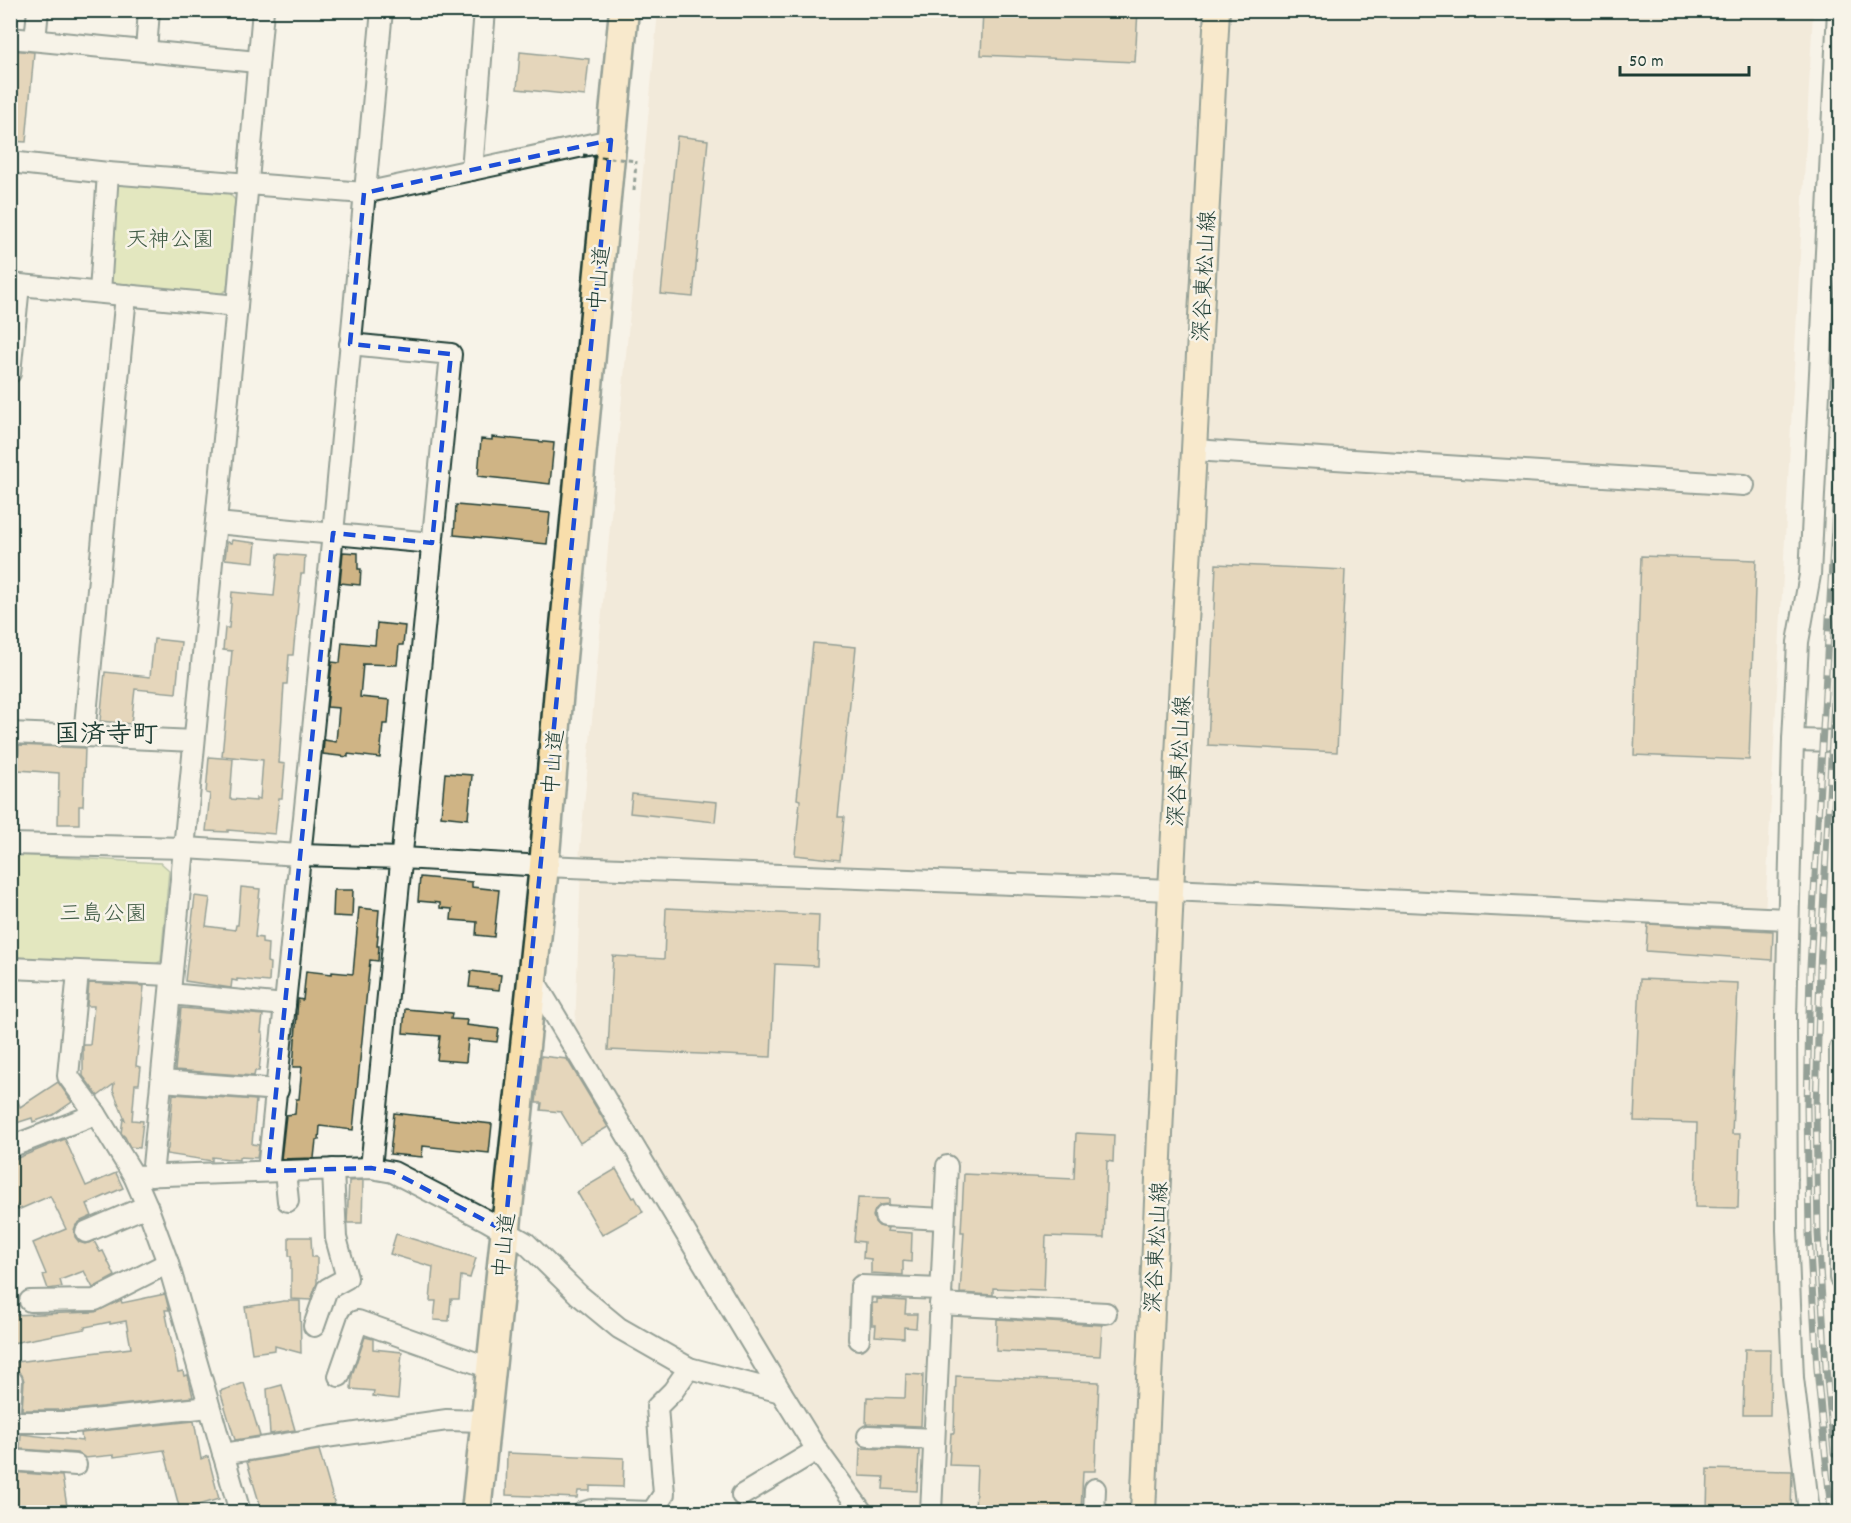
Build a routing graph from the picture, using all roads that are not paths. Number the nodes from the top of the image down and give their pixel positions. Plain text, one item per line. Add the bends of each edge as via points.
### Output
1 (38, 10) edge
2 (149, 10) edge
3 (263, 10) edge
4 (382, 10) edge
5 (485, 10) edge
6 (624, 10) edge
7 (1217, 10) edge
8 (1838, 10) edge
9 (10, 38) edge
10 (35, 40) junction
11 (146, 51) junction
12 (257, 63) junction
13 (611, 140) junction
14 (10, 162) edge
15 (472, 170) junction
16 (108, 173) junction
17 (248, 184) junction
18 (364, 193) junction
19 (15, 284) edge
20 (100, 292) junction
21 (126, 295) junction
22 (237, 306) junction
23 (350, 345) junction
24 (10, 373) edge
25 (1194, 450) junction
26 (1744, 485) dead end
27 (216, 523) junction
28 (333, 533) junction
29 (432, 543) junction
30 (10, 733) edge
31 (84, 736) junction
32 (1793, 740) junction
33 (194, 741) junction
34 (1840, 741) edge
35 (10, 844) edge
36 (184, 848) junction
37 (300, 855) junction
38 (402, 858) junction
39 (544, 866) junction
40 (1171, 890) junction
41 (1788, 919) junction
42 (10, 968) edge
43 (78, 972) junction
44 (532, 976) junction
45 (170, 985) junction
46 (285, 1005) junction
47 (1840, 1047) edge
48 (162, 1082) junction
49 (1840, 1083) edge
50 (278, 1090) junction
51 (96, 1114) junction
52 (10, 1147) edge
53 (947, 1166) dead end
54 (371, 1168) junction
55 (333, 1169) junction
56 (277, 1171) junction
57 (143, 1176) junction
58 (288, 1201) dead end
59 (147, 1206) junction
60 (885, 1216) dead end
61 (944, 1219) junction
62 (505, 1231) junction
63 (86, 1232) dead end
64 (168, 1263) junction
65 (1840, 1278) edge
66 (941, 1296) junction
67 (30, 1302) dead end
68 (1106, 1313) dead end
69 (314, 1326) dead end
70 (859, 1339) dead end
71 (490, 1368) junction
72 (689, 1368) junction
73 (339, 1376) dead end
74 (12, 1381) edge
75 (781, 1392) junction
76 (209, 1407) junction
77 (10, 1408) edge
78 (484, 1421) junction
79 (10, 1422) edge
80 (868, 1437) dead end
81 (934, 1439) junction
82 (818, 1450) junction
83 (223, 1454) junction
84 (10, 1460) edge
85 (76, 1465) dead end
86 (1095, 1489) dead end
87 (742, 1495) dead end
88 (235, 1511) edge
89 (476, 1512) edge
90 (584, 1512) edge
91 (653, 1512) edge
92 (862, 1512) edge
93 (931, 1512) edge
94 (1094, 1512) edge
95 (1143, 1512) edge
96 (1809, 1512) edge

1 - 10 street
2 - 11 street
3 - 12 street
4 - 18 street
5 - 15 street
6 - 13 highway, 中山道
7 - 25 main road, 深谷東松山線
8 - 32 street via 1810,575 1798,642
9 - 10 street
10 - 11 street
11 - 12 street
12 - 17 street
13 - 15 street
13 - 39 highway, 中山道
14 - 16 street
15 - 18 street
16 - 17 street
16 - 20 street
17 - 18 street
17 - 22 street
18 - 23 street
19 - 20 street
19 - 24 street
20 - 21 street
21 - 22 street
21 - 31 street
22 - 27 street
23 - 28 street
23 - 29 street via 451,354
25 - 26 street
25 - 40 main road, 深谷東松山線
27 - 28 street
27 - 33 street
28 - 29 street
28 - 37 street
29 - 38 street
30 - 31 street
31 - 33 street
32 - 34 street
32 - 41 street
33 - 36 street
35 - 36 street
36 - 37 street
36 - 45 street
37 - 38 street
37 - 46 street
38 - 39 street
38 - 54 street
39 - 40 street
39 - 44 highway, 中山道
40 - 41 street
40 - 95 main road, 深谷東松山線
41 - 96 street via 1787,1230 1793,1378
42 - 43 street
43 - 45 street
43 - 51 street via 68,1076
44 - 62 highway, 中山道
44 - 75 street
45 - 46 street
45 - 48 street
46 - 50 street
47 - 49 street
48 - 50 street
48 - 57 street
49 - 65 street
50 - 56 street
51 - 52 street
51 - 57 street
53 - 61 street
54 - 55 street
54 - 62 street via 393,1172
55 - 56 street
55 - 69 street via 336,1238 347,1278 327,1289
56 - 57 street
56 - 58 street
57 - 59 street
59 - 63 street
59 - 64 street
60 - 61 street
61 - 66 street
62 - 71 highway, 中山道
62 - 72 street via 526,1243 619,1329
64 - 67 street via 95,1300
64 - 76 street
66 - 68 street
66 - 70 street via 861,1286
66 - 81 street
71 - 73 street via 358,1321
71 - 78 highway, 中山道
72 - 75 street
72 - 91 street via 657,1407 664,1494
74 - 77 street
75 - 82 street
76 - 79 street via 75,1422
76 - 83 street
78 - 83 street via 447,1420
78 - 89 highway, 中山道
80 - 81 street
81 - 93 street
82 - 87 street
82 - 92 street
83 - 88 street
84 - 85 street
86 - 94 street
90 - 91 street

